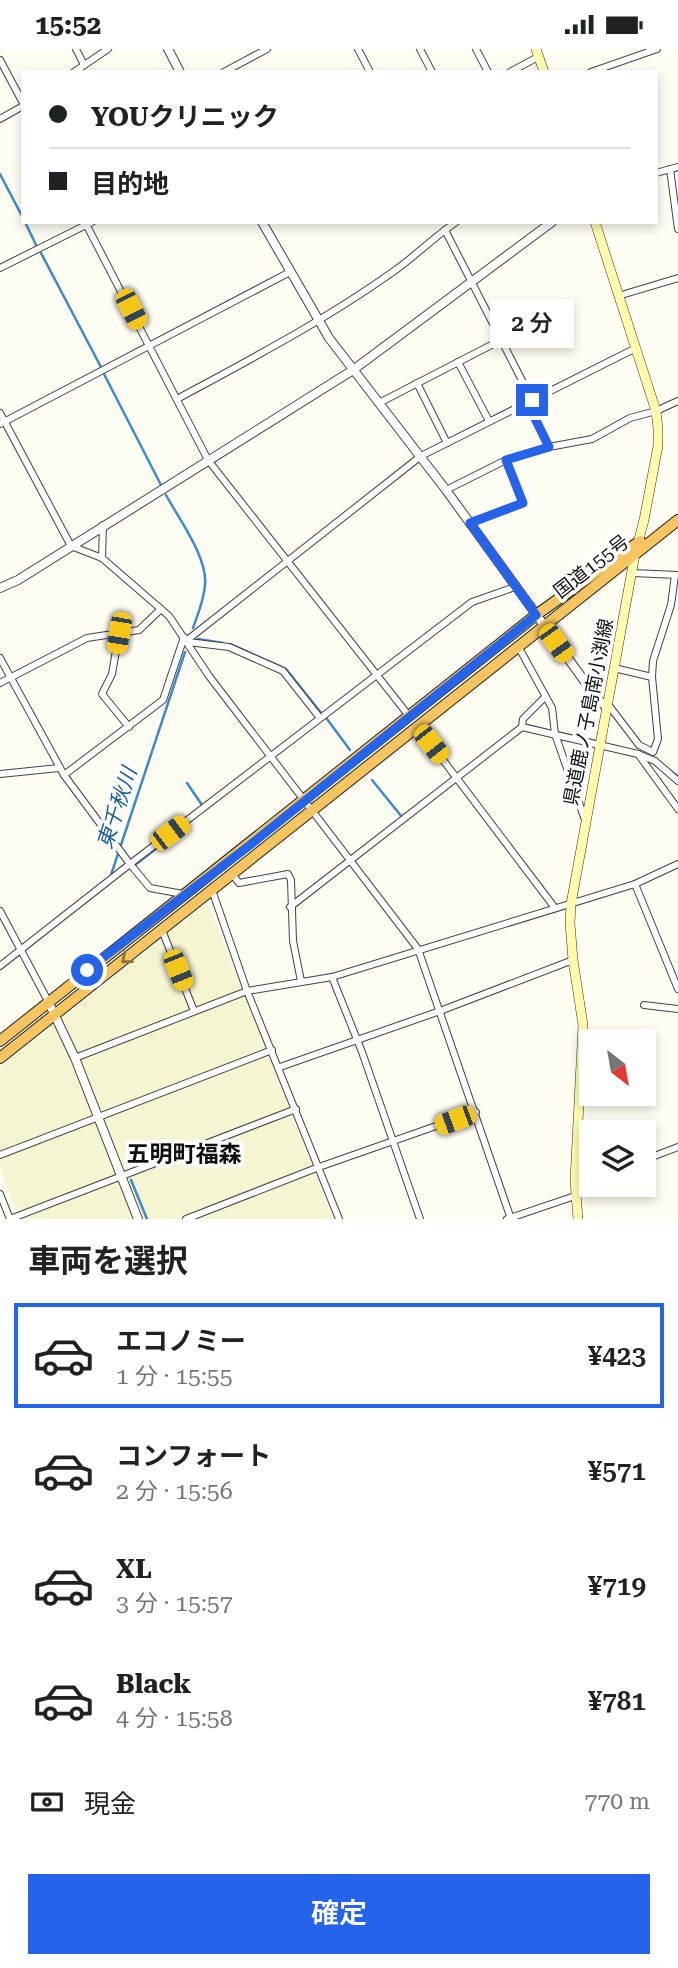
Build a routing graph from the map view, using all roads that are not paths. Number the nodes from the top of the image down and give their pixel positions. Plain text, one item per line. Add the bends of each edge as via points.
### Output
1 (76, 49) edge
2 (107, 49) edge
3 (168, 49) edge
4 (267, 49) edge
5 (358, 49) edge
6 (420, 49) edge
7 (476, 49) edge
8 (657, 49) edge
9 (537, 53) edge
10 (0, 60) edge
11 (84, 65) junction
12 (77, 70) edge
13 (179, 70) edge
14 (228, 70) edge
15 (369, 70) edge
16 (431, 70) edge
17 (487, 70) edge
18 (513, 70) edge
19 (543, 70) edge
20 (597, 70) edge
21 (21, 100) edge
22 (21, 105) edge
23 (0, 119) edge
24 (678, 167) edge
25 (670, 169) junction
26 (658, 172) edge
27 (86, 224) edge
28 (89, 224) edge
29 (263, 224) edge
30 (549, 224) edge
31 (595, 224) edge
32 (449, 225) edge
33 (678, 229) edge
34 (0, 268) edge
35 (290, 272) junction
36 (678, 278) edge
37 (471, 282) junction
38 (618, 296) junction
39 (317, 320) junction
40 (501, 340) junction
41 (150, 346) junction
42 (634, 349) junction
43 (458, 362) junction
44 (353, 370) junction
45 (417, 383) junction
46 (177, 399) junction
47 (529, 401) junction
48 (678, 401) edge
49 (379, 403) junction
50 (656, 411) junction
51 (0, 413) edge
52 (489, 421) junction
53 (2, 423) edge
54 (447, 443) junction
55 (549, 447) junction
56 (421, 456) junction
57 (208, 460) junction
58 (506, 460) junction
59 (446, 490) junction
60 (678, 514) edge
61 (678, 520) edge
62 (470, 523) junction
63 (103, 525) junction
64 (71, 546) junction
65 (636, 549) junction
66 (102, 558) junction
67 (287, 560) junction
68 (632, 573) junction
69 (677, 575) edge
70 (515, 587) junction
71 (0, 588) edge
72 (161, 608) junction
73 (536, 615) junction
74 (543, 626) junction
75 (119, 633) junction
76 (186, 640) junction
77 (518, 646) junction
78 (0, 657) edge
79 (614, 668) junction
80 (377, 675) junction
81 (11, 677) junction
82 (652, 677) junction
83 (0, 683) edge
84 (545, 697) junction
85 (607, 705) junction
86 (409, 716) junction
87 (320, 718) junction
88 (129, 727) junction
89 (418, 727) junction
90 (522, 727) junction
91 (555, 734) junction
92 (599, 744) junction
93 (638, 754) junction
94 (269, 757) junction
95 (60, 768) junction
96 (0, 774) edge
97 (64, 775) junction
98 (457, 778) junction
99 (678, 781) edge
100 (303, 801) junction
101 (678, 809) edge
102 (311, 811) junction
103 (585, 820) junction
104 (352, 861) junction
105 (130, 864) junction
106 (678, 864) edge
107 (232, 874) junction
108 (635, 884) junction
109 (212, 890) junction
110 (184, 894) junction
111 (571, 904) junction
112 (290, 907) junction
113 (555, 908) junction
114 (0, 911) edge
115 (4, 926) edge
116 (162, 930) junction
117 (21, 949) junction
118 (418, 949) junction
119 (573, 960) junction
120 (0, 966) edge
121 (332, 977) junction
122 (301, 981) junction
123 (678, 989) edge
124 (247, 991) junction
125 (48, 1001) junction
126 (643, 1005) dead end
127 (678, 1009) edge
128 (194, 1011) junction
129 (440, 1011) junction
130 (56, 1015) junction
131 (357, 1039) junction
132 (0, 1041) edge
133 (272, 1050) junction
134 (0, 1058) edge
135 (75, 1058) junction
136 (280, 1067) junction
137 (296, 1109) junction
138 (476, 1112) junction
139 (100, 1118) junction
140 (393, 1142) junction
141 (678, 1147) edge
142 (656, 1155) edge
143 (0, 1156) edge
144 (319, 1167) junction
145 (122, 1176) junction
146 (575, 1180) junction
147 (579, 1180) edge
148 (0, 1194) edge
149 (575, 1196) junction
150 (138, 1219) edge
151 (186, 1219) edge
152 (339, 1219) edge
153 (421, 1219) edge
154 (510, 1219) edge
155 (578, 1219) edge

1 - 11 street
2 - 11 street
3 - 13 street
4 - 14 street
5 - 15 street
6 - 16 street
7 - 17 street
8 - 20 street
9 - 18 street
9 - 19 main road
10 - 21 street
11 - 12 street
22 - 23 street
24 - 25 street
25 - 26 street
25 - 33 street
27 - 34 street
28 - 41 street
29 - 35 street
30 - 37 street
31 - 38 main road, 県道鹿ノ子島南小渕線
32 - 37 street
32 - 39 street via 401,265
35 - 39 street
35 - 41 street
36 - 38 street
37 - 40 street
37 - 44 street
38 - 42 main road, 県道鹿ノ子島南小渕線
39 - 44 street
39 - 46 street
40 - 43 street
40 - 47 street
41 - 46 street
41 - 53 street
42 - 47 street
42 - 50 main road, 県道鹿ノ子島南小渕線
43 - 45 street
43 - 52 street
44 - 49 street
44 - 57 street
45 - 49 street
45 - 54 street
46 - 57 street
47 - 52 street
47 - 55 street
48 - 50 street
49 - 56 street
50 - 55 street via 630,418 592,439
50 - 65 main road, 県道鹿ノ子島南小渕線 via 658,446
51 - 53 street
52 - 54 street
53 - 64 street
54 - 56 street
55 - 58 street
56 - 59 street
56 - 67 street
57 - 63 street
57 - 67 street
58 - 59 street
58 - 62 street via 523,503
59 - 62 street
60 - 65 highway, 国道155号
61 - 65 highway, 国道155号
62 - 70 street
63 - 64 street
63 - 66 street
64 - 66 street
64 - 71 street
65 - 68 main road, 県道鹿ノ子島南小渕線
65 - 73 highway, 国道155号
65 - 74 highway, 国道155号
66 - 72 street
67 - 76 street
67 - 80 street
68 - 69 street
68 - 79 main road, 県道鹿ノ子島南小渕線
69 - 82 street
70 - 73 street
70 - 80 street via 472,602
72 - 75 street via 139,630
72 - 76 street
73 - 74 street
73 - 86 highway, 国道155号
74 - 77 highway, 国道155号
74 - 85 street via 596,697
75 - 81 street via 87,638
75 - 88 street via 112,674 102,694
76 - 87 street via 229,647 283,671
76 - 88 street via 163,700
76 - 94 street
77 - 84 street
77 - 89 highway, 国道155号
78 - 81 street
79 - 82 street
79 - 85 main road, 県道鹿ノ子島南小渕線
80 - 86 street
80 - 87 street
81 - 83 street
81 - 95 street
82 - 85 street via 658,739 653,752 639,745
84 - 90 street via 523,719
84 - 91 street via 552,708
85 - 92 main road, 県道鹿ノ子島南小渕線
86 - 100 highway, 国道155号
87 - 94 street
88 - 97 street
89 - 98 street
89 - 102 highway, 国道155号
90 - 91 street
90 - 98 street
91 - 92 street
91 - 103 street
92 - 93 street
92 - 103 main road, 県道鹿ノ子島南小渕線
93 - 99 street via 655,761
93 - 101 street
94 - 100 street
94 - 105 street
95 - 96 street
95 - 97 street
97 - 105 street
98 - 104 street
98 - 113 street
100 - 102 street
100 - 110 highway, 国道155号
102 - 104 street
102 - 107 highway, 国道155号
103 - 111 main road, 県道鹿ノ子島南小渕線
104 - 112 street
104 - 118 street
105 - 110 street via 150,888
105 - 117 street
106 - 108 street
107 - 109 highway, 国道155号
107 - 112 street via 239,883 288,874
108 - 111 street
108 - 123 street
109 - 116 highway, 国道155号
109 - 124 street
110 - 125 highway, 国道155号
111 - 113 street
111 - 119 main road, 県道鹿ノ子島南小渕線
112 - 122 street
113 - 118 street
114 - 115 street
115 - 117 street
116 - 128 street
116 -> 130 highway, 国道155号
117 - 120 street
117 - 125 street
118 - 121 street
118 - 129 street
119 - 129 street
119 - 146 main road, 県道鹿ノ子島南小渕線 via 583,1025
121 - 122 street
121 - 131 street
122 - 124 street
124 - 128 street
124 - 133 street
125 - 130 street
125 - 132 highway, 国道155号
126 - 127 street
128 - 135 street
129 - 131 street
129 - 138 street
130 - 134 highway, 国道155号
130 - 135 street
131 - 136 street
131 - 140 street
133 - 136 street
133 - 139 street
135 - 139 street
136 - 137 street
137 - 144 street
137 - 145 street
138 - 140 street
138 - 154 street
139 - 143 street
139 - 145 street
140 - 144 street
140 - 153 street
141 - 142 street
144 - 151 street
144 - 152 street
145 - 148 street via 10,1219
145 - 150 street
146 - 147 street
146 - 149 main road, 県道鹿ノ子島南小渕線
149 - 154 street
149 - 155 main road, 県道鹿ノ子島南小渕線

